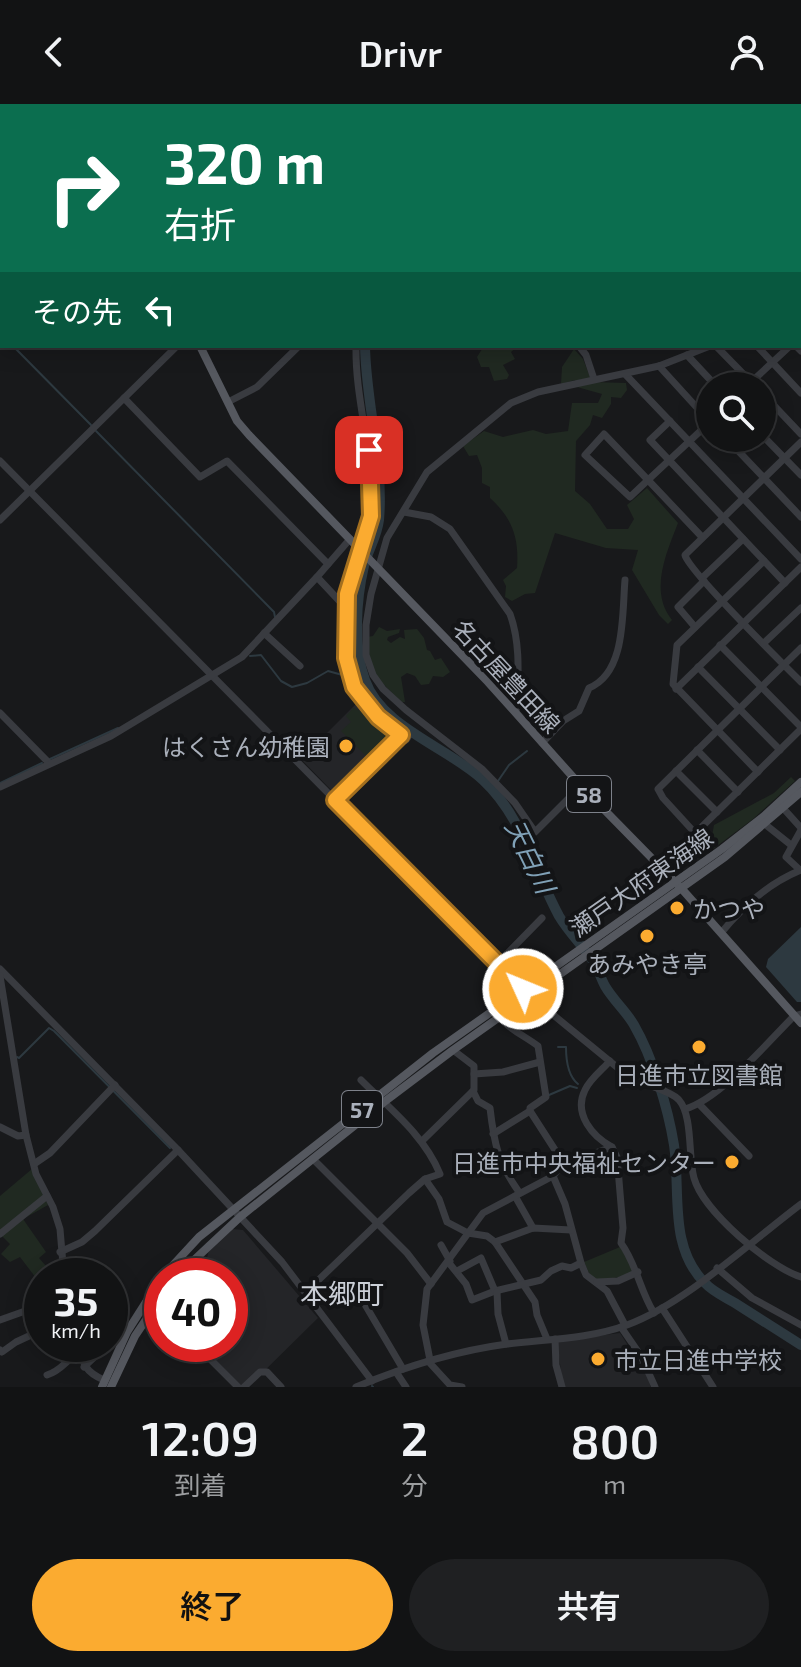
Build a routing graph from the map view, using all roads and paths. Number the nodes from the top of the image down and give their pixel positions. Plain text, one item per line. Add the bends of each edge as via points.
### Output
1 (175, 348) edge
2 (297, 348) edge
3 (356, 348) edge
4 (581, 348) edge
5 (705, 348) edge
6 (718, 348) edge
7 (759, 348) edge
8 (788, 348) edge
9 (205, 349) edge
10 (687, 355) junction
11 (772, 363) junction
12 (659, 366) junction
13 (703, 372) edge
14 (739, 372) edge
15 (763, 372) edge
16 (625, 374) junction
17 (594, 379) junction
18 (801, 393) edge
19 (124, 398) junction
20 (228, 402) junction
21 (696, 407) edge
22 (776, 408) edge
23 (670, 421) junction
24 (801, 434) edge
25 (696, 435) edge
26 (690, 441) junction
27 (801, 442) edge
28 (776, 449) edge
29 (739, 452) edge
30 (785, 458) junction
31 (0, 461) edge
32 (669, 461) junction
33 (801, 475) edge
34 (764, 478) junction
35 (648, 480) junction
36 (30, 491) junction
37 (743, 498) junction
38 (404, 512) junction
39 (723, 517) junction
40 (801, 517) edge
41 (0, 520) edge
42 (702, 537) junction
43 (350, 539) junction
44 (743, 539) junction
45 (362, 551) junction
46 (801, 559) edge
47 (764, 561) junction
48 (328, 564) junction
49 (376, 567) junction
50 (801, 567) edge
51 (317, 577) junction
52 (625, 580) dead end
53 (703, 580) junction
54 (785, 583) junction
55 (723, 600) junction
56 (347, 608) junction
57 (801, 608) edge
58 (743, 622) junction
59 (695, 627) junction
60 (264, 633) junction
61 (764, 643) junction
62 (720, 645) junction
63 (801, 648) edge
64 (784, 664) junction
65 (300, 666) dead end
66 (698, 667) junction
67 (211, 675) junction
68 (801, 682) edge
69 (761, 687) junction
70 (676, 689) junction
71 (739, 708) junction
72 (515, 712) junction
73 (0, 713) edge
74 (801, 728) edge
75 (717, 730) junction
76 (542, 743) junction
77 (697, 750) junction
78 (780, 750) junction
79 (49, 763) junction
80 (676, 771) junction
81 (758, 772) junction
82 (801, 782) edge
83 (581, 786) junction
84 (0, 787) edge
85 (738, 792) junction
86 (801, 792) edge
87 (335, 800) junction
88 (783, 808) junction
89 (717, 812) junction
90 (766, 825) junction
91 (801, 829) edge
92 (695, 833) junction
93 (791, 845) junction
94 (661, 867) junction
95 (800, 870) edge
96 (678, 885) junction
97 (542, 918) dead end
98 (721, 933) junction
99 (497, 964) junction
100 (0, 969) edge
101 (0, 979) edge
102 (526, 992) junction
103 (499, 1017) junction
104 (799, 1018) edge
105 (453, 1050) junction
106 (610, 1061) junction
107 (540, 1062) junction
108 (474, 1074) junction
109 (361, 1080) dead end
110 (115, 1085) junction
111 (473, 1091) junction
112 (381, 1099) junction
113 (700, 1105) junction
114 (685, 1109) junction
115 (530, 1111) junction
116 (0, 1127) edge
117 (493, 1134) junction
118 (26, 1135) junction
119 (422, 1141) junction
120 (612, 1147) junction
121 (178, 1150) junction
122 (749, 1156) dead end
123 (313, 1159) junction
124 (34, 1164) junction
125 (560, 1165) junction
126 (553, 1176) junction
127 (425, 1179) junction
128 (517, 1194) junction
129 (47, 1196) junction
130 (801, 1204) edge
131 (236, 1214) junction
132 (377, 1224) junction
133 (533, 1228) junction
134 (571, 1230) junction
135 (468, 1233) junction
136 (0, 1234) edge
137 (495, 1242) junction
138 (441, 1245) dead end
139 (747, 1245) junction
140 (60, 1252) junction
141 (61, 1258) edge
142 (180, 1258) edge
143 (194, 1258) edge
144 (449, 1262) junction
145 (581, 1263) junction
146 (717, 1268) junction
147 (457, 1271) junction
148 (638, 1272) junction
149 (801, 1277) edge
150 (594, 1282) junction
151 (431, 1284) junction
152 (523, 1285) junction
153 (350, 1291) dead end
154 (496, 1291) junction
155 (306, 1292) junction
156 (144, 1305) edge
157 (24, 1311) edge
158 (658, 1311) junction
159 (0, 1320) edge
160 (144, 1323) edge
161 (801, 1325) edge
162 (623, 1326) junction
163 (128, 1330) edge
164 (24, 1338) edge
165 (551, 1339) junction
166 (506, 1344) junction
167 (0, 1350) edge
168 (429, 1360) junction
169 (66, 1362) edge
170 (83, 1362) edge
171 (89, 1362) edge
172 (115, 1362) edge
173 (213, 1362) edge
174 (84, 1367) junction
175 (400, 1371) junction
176 (47, 1375) dead end
177 (364, 1384) edge
178 (106, 1385) edge
179 (448, 1386) edge
180 (238, 1387) edge
181 (244, 1387) edge
182 (281, 1387) edge
183 (406, 1387) edge
184 (465, 1387) edge
185 (562, 1387) edge
186 (655, 1387) edge
187 (713, 1387) edge

1 - 19 street
2 - 20 street via 257,387
3 - 45 street via 372,499
4 - 17 street
5 - 10 street
6 - 14 street
7 - 11 street
8 - 11 street
9 - 20 main road, 名古屋豊田線 / 58
10 - 12 street
10 - 13 street
11 - 15 street
11 - 18 street
12 - 16 street
12 - 21 street
16 - 17 street
16 - 23 street
17 - 38 street via 511,403 427,472
19 - 36 street
19 - 48 street via 200,477 227,461
20 - 43 main road, 名古屋豊田線 / 58 via 249,435
22 - 24 street
23 - 26 street
23 - 32 street via 650,440
25 - 26 street
26 - 32 street
26 - 37 street
27 - 30 street
28 - 30 street
29 - 34 street
30 - 33 street
30 - 34 street
31 - 36 street
32 - 35 street
32 - 39 street
34 - 37 street
34 - 40 street
35 - 35 street via 630,497 585,453 604,434
35 - 42 street
36 - 41 street
36 - 67 street
37 - 39 street
37 - 46 street
38 - 49 street
38 - 72 street via 431,517 450,529 510,614 518,658
39 - 42 street
39 - 44 street
42 - 53 street via 685,560
43 - 45 main road, 名古屋豊田線 / 58
43 - 48 street
44 - 47 street
44 - 53 street
45 - 49 main road, 名古屋豊田線 / 58
45 - 56 street
47 - 54 street
47 - 55 street
48 - 51 street
49 - 72 main road, 名古屋豊田線 / 58
49 - 83 street via 366,644 370,668 383,689 482,769 535,832
50 - 54 street
51 - 56 street
51 - 60 street
52 - 76 street via 620,642 607,675 589,688 579,711
53 - 55 street
53 - 59 street via 678,607
54 - 58 street
55 - 58 street
55 - 59 street
56 - 87 street via 345,646 351,680 378,717 404,736
57 - 61 street
58 - 61 street
58 - 62 street
59 - 70 street via 677,645
60 - 65 street
60 - 67 street via 242,657
61 - 64 street
62 - 66 street
62 - 69 street
63 - 64 street
64 - 68 street
64 - 69 street
66 - 70 street
66 - 71 street
67 - 79 street via 111,736
67 - 87 street
69 - 71 street
69 - 74 street
70 - 75 street
71 - 75 street
71 - 78 street
72 - 76 main road, 名古屋豊田線 / 58
73 - 79 street
74 - 78 street
75 - 77 street
75 - 81 street
76 - 83 main road, 名古屋豊田線 / 58
77 - 80 street
77 - 85 street
78 - 81 street
79 - 84 street
80 - 89 street
80 - 92 street via 658,789
81 - 85 street
82 - 96 main road, 瀬戸大府東海線 / 57
83 - 94 main road, 名古屋豊田線 / 58
85 - 89 street
86 - 88 main road, 瀬戸大府東海線 / 57
87 - 99 street
88 - 90 main road, 瀬戸大府東海線 / 57
88 - 91 street
89 - 92 street
90 - 93 street
90 - 96 main road, 瀬戸大府東海線 / 57
91 - 93 street
92 - 94 street
93 - 95 street via 786,857
94 - 96 main road, 名古屋豊田線 / 58
95 - 98 street via 761,892
96 - 98 main road, 名古屋豊田線 / 58
96 - 102 main road, 瀬戸大府東海線 / 57
97 - 99 street
98 - 104 main road, 名古屋豊田線 / 58
99 - 102 street
100 - 110 street
101 - 118 street
102 - 103 main road, 瀬戸大府東海線 / 57
102 - 106 street
102 - 112 main road, 瀬戸大府東海線 / 57 via 433,1053
103 - 105 main road, 瀬戸大府東海線 / 57
103 - 107 street via 538,1046
104 - 113 street
105 - 108 street via 474,1066
105 - 112 main road, 瀬戸大府東海線 / 57
106 - 114 street via 644,1085 673,1094
106 - 120 street via 585,1089 583,1110 597,1140
107 - 108 street
107 - 115 street via 546,1097
108 - 111 street
109 - 112 street
110 - 121 street
110 - 124 street
111 - 117 street via 490,1108
111 - 119 street
112 - 119 street
112 - 123 main road, 瀬戸大府東海線 / 57
112 - 131 main road, 瀬戸大府東海線 / 57
113 - 114 street
113 - 122 street
114 - 139 street via 699,1191
115 - 117 street
115 - 125 street
116 - 118 street
117 - 128 street
118 - 124 street
119 - 127 street via 440,1174
120 - 125 street
120 - 148 street via 617,1157 621,1243
121 - 131 street
121 - 140 street via 95,1231
123 - 131 main road, 瀬戸大府東海線 / 57
123 - 132 street
124 - 129 street
125 - 126 street
126 - 128 street
126 - 134 street
127 - 132 street
127 - 135 street via 447,1222
128 - 133 street
128 - 135 street via 483,1213
129 - 136 street
129 - 140 street via 60,1229
130 - 139 street
131 - 142 main road, 瀬戸大府東海線 / 57 via 199,1237
131 - 143 main road, 瀬戸大府東海線 / 57
131 - 155 street
132 - 151 street
132 - 155 street
133 - 134 street
133 - 137 street
134 - 145 street
135 - 137 street
135 - 144 street
137 - 152 street
138 - 144 street
139 - 146 street
139 - 149 street
140 - 141 street
144 - 147 street
144 - 151 street
145 - 150 street
145 - 152 street
146 - 158 street
146 - 161 street via 752,1298
147 - 154 street via 472,1300
147 - 154 street via 481,1258
148 - 150 street via 618,1281
148 - 158 street via 648,1303
150 - 162 street via 614,1300
151 - 168 street via 423,1325
152 - 154 street
152 - 165 street
153 - 175 street via 360,1296
154 - 166 street
155 - 177 street via 370,1374
156 - 163 main road, 瀬戸大府東海線 / 57
157 - 159 street
158 - 162 street
158 - 187 street
160 - 178 main road
162 - 165 street
162 - 186 street
164 - 167 street
165 - 166 street
165 - 185 street
166 - 168 street
168 - 175 street
168 - 179 street
169 - 176 street
170 - 174 street
171 - 174 street
172 - 178 main road, 瀬戸大府東海線 / 57
173 - 180 street
174 - 178 street
175 - 177 street
175 - 183 street
179 - 184 street
181 - 182 street via 260,1372 267,1372

